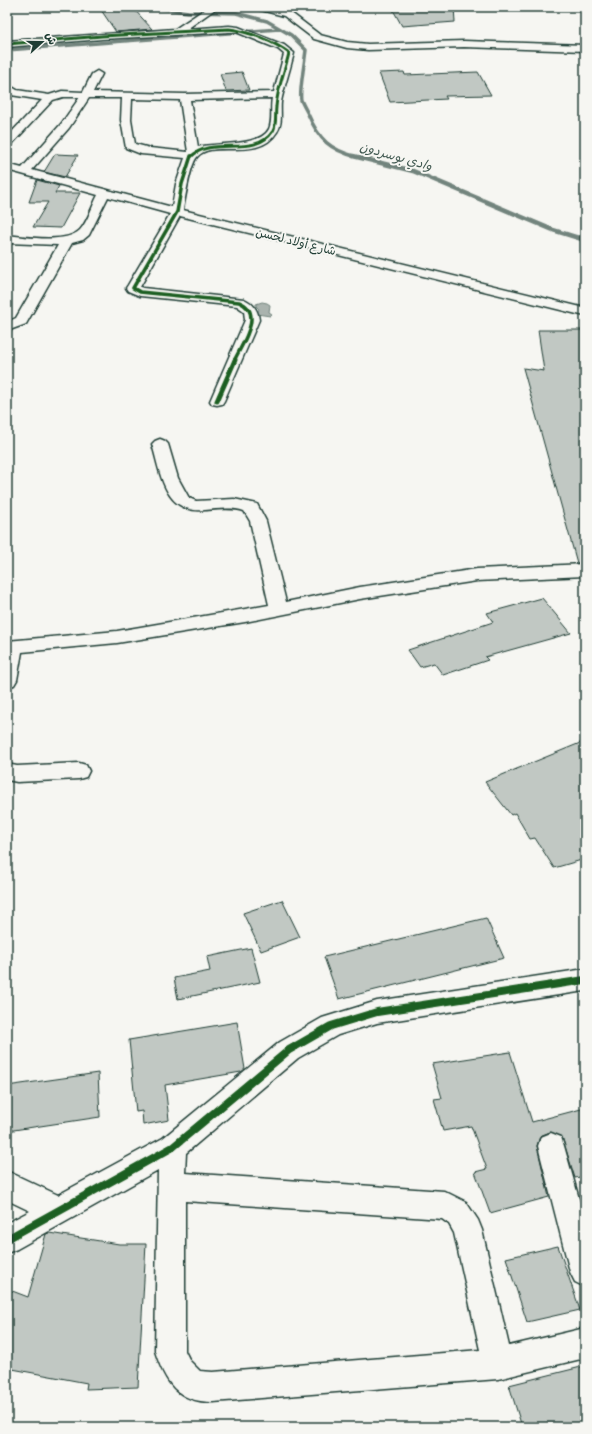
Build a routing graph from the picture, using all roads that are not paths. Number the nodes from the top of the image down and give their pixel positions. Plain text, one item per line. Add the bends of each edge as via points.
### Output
1 (214, 7) edge
2 (260, 7) edge
3 (178, 31) junction
4 (7, 44) edge
5 (585, 48) edge
6 (97, 74) dead end
7 (9, 93) edge
8 (127, 95) junction
9 (279, 95) junction
10 (87, 96) junction
11 (185, 97) junction
12 (49, 98) junction
13 (7, 143) edge
14 (193, 154) junction
15 (7, 167) edge
16 (24, 172) junction
17 (106, 192) junction
18 (177, 212) junction
19 (7, 239) edge
20 (68, 241) junction
21 (585, 312) edge
22 (7, 328) edge
23 (217, 401) dead end
24 (160, 444) dead end
25 (585, 570) edge
26 (280, 609) junction
27 (10, 647) edge
28 (7, 680) edge
29 (79, 771) dead end
30 (7, 772) edge
31 (585, 980) edge
32 (551, 1146) dead end
33 (173, 1147) junction
34 (7, 1185) edge
35 (171, 1186) junction
36 (58, 1210) junction
37 (7, 1239) edge
38 (585, 1272) edge
39 (585, 1343) edge
40 (498, 1364) junction

1 - 3 street
2 - 5 street via 287,14 317,37 347,45 368,47 464,44
3 - 4 street
3 - 9 street via 238,30 281,47 289,53
6 - 10 street
7 - 12 street
8 - 10 street
8 - 11 street
8 - 14 street via 126,120 130,146 140,150
9 - 11 street
9 - 14 street via 275,126 266,140 244,145 206,148
10 - 12 street via 62,94
10 - 16 street via 64,128
11 - 14 street
12 - 13 street
14 - 18 street via 182,184
15 - 16 street, شارع أولاد لحسن
16 - 17 street, شارع أولاد لحسن
17 - 18 street, شارع أولاد لحسن
17 - 20 street via 85,232 81,237
18 - 21 street, شارع أولاد لحسن
18 - 23 street via 133,288 146,293 239,302 249,308 252,320
19 - 20 street
20 - 22 street via 21,321
24 - 26 street via 175,492 181,500 189,505 242,504 251,508 258,521
25 - 26 street via 477,575 360,593
26 - 27 street via 117,637
27 - 28 street
29 - 30 street via 17,774
31 - 33 street via 377,1012 331,1026 289,1050
32 - 38 street
33 - 35 street
33 - 36 street
34 - 36 street
35 - 40 street via 444,1205 455,1209 463,1218 468,1230
35 - 40 street via 170,1351 175,1367 195,1386 213,1387
36 - 37 street
39 - 40 street

